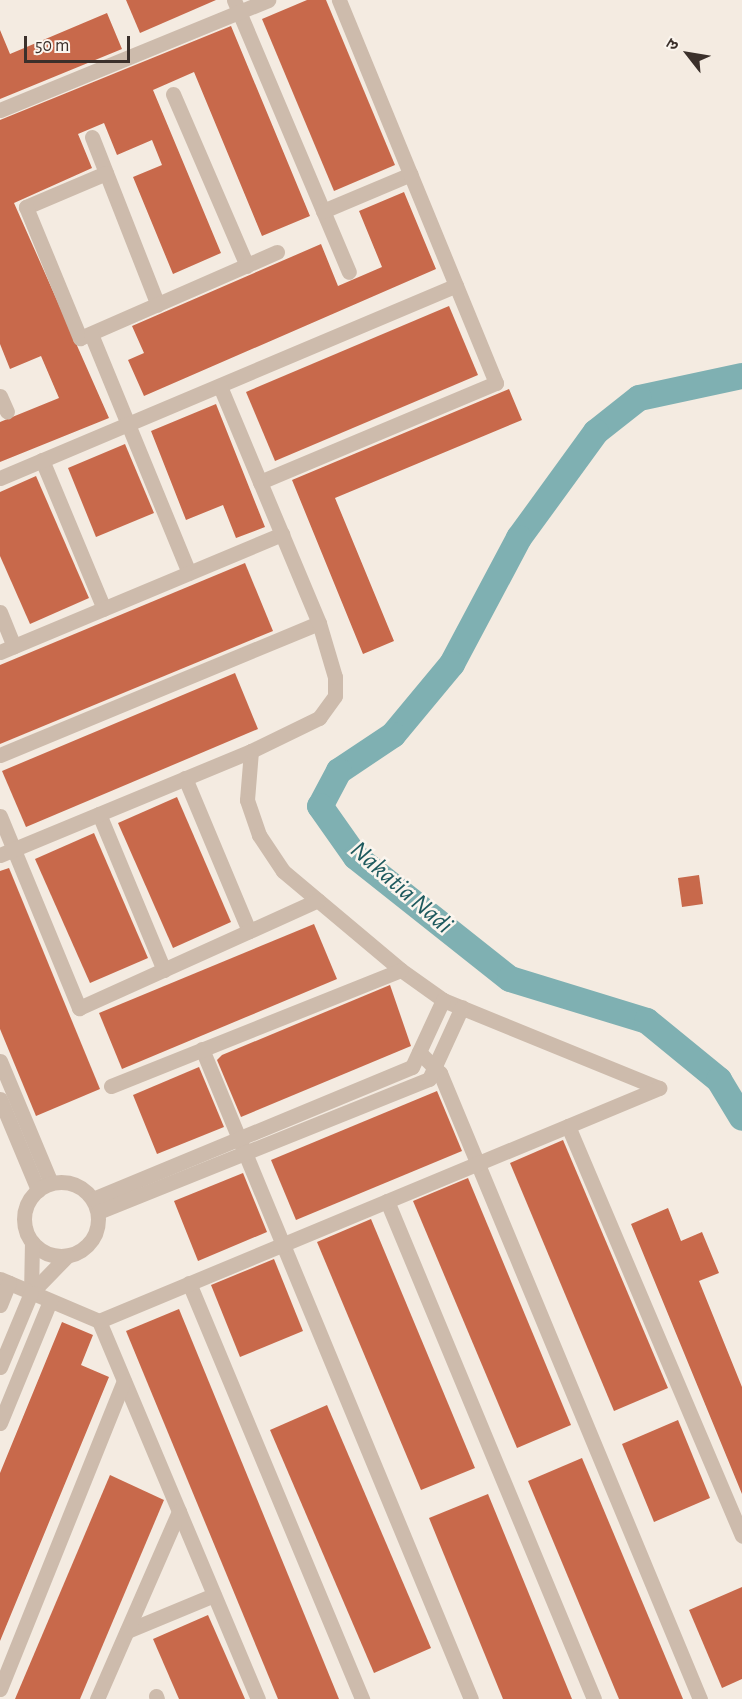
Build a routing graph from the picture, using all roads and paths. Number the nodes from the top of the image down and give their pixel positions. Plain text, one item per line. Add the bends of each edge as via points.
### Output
1 (268, 0) edge
2 (339, 0) edge
3 (237, 6) edge
4 (173, 94) dead end
5 (0, 110) edge
6 (92, 137) dead end
7 (106, 173) junction
8 (411, 174) junction
9 (323, 211) junction
10 (277, 252) dead end
11 (247, 266) junction
12 (349, 272) dead end
13 (456, 285) junction
14 (158, 305) junction
15 (91, 334) junction
16 (220, 386) junction
17 (0, 396) edge
18 (6, 412) dead end
19 (128, 424) junction
20 (42, 460) junction
21 (0, 478) edge
22 (260, 482) junction
23 (282, 534) junction
24 (189, 573) junction
25 (104, 609) junction
26 (0, 612) edge
27 (319, 623) junction
28 (7, 649) edge
29 (250, 751) junction
30 (0, 755) edge
31 (184, 778) junction
32 (99, 814) junction
33 (0, 816) edge
34 (7, 853) edge
35 (318, 900) junction
36 (249, 931) junction
37 (164, 970) junction
38 (401, 970) junction
39 (443, 1000) junction
40 (462, 1007) junction
41 (202, 1049) junction
42 (418, 1052) junction
43 (0, 1061) edge
44 (435, 1067) junction
45 (111, 1086) dead end
46 (0, 1099) edge
47 (568, 1126) junction
48 (240, 1138) junction
49 (247, 1153) junction
50 (478, 1163) junction
51 (44, 1186) junction
52 (387, 1201) junction
53 (95, 1205) junction
54 (32, 1242) junction
55 (285, 1243) junction
56 (67, 1256) junction
57 (4, 1281) edge
58 (189, 1283) junction
59 (31, 1293) junction
60 (50, 1301) junction
61 (0, 1305) edge
62 (99, 1321) junction
63 (0, 1367) edge
64 (124, 1381) junction
65 (0, 1423) edge
66 (179, 1510) junction
67 (742, 1536) edge
68 (214, 1595) junction
69 (127, 1631) junction
70 (0, 1689) edge
71 (97, 1699) edge
72 (258, 1699) edge
73 (362, 1699) edge
74 (471, 1699) edge
75 (594, 1699) edge
76 (700, 1699) edge

1 - 3 street
2 - 8 street
3 - 5 street
3 - 9 street
4 - 11 street
6 - 7 street
7 - 14 street
7 - 15 street via 26,207 81,338
8 - 9 street
8 - 13 street
9 - 12 street
10 - 11 street
11 - 14 street
13 - 16 street
13 - 22 street via 496,383
14 - 15 street
15 - 19 street
16 - 19 street
16 - 22 street
17 - 18 street
19 - 20 street
19 - 24 street
20 - 21 street
20 - 25 street
22 - 23 street
23 - 24 street
23 - 27 street
24 - 25 street
25 - 28 street
26 - 28 street
27 - 29 street via 335,677 335,696 319,718
27 - 30 street
29 - 31 street
29 - 35 street via 247,800 259,835 283,871
31 - 32 street
31 - 36 street
32 - 34 street
32 - 37 street
33 - 34 street
34 - 37 street via 79,1008
35 - 36 street
35 - 38 street
36 - 37 street
38 - 39 street
38 - 41 street
39 - 40 street
39 - 42 street
40 - 44 street
40 - 47 street via 659,1088
41 - 45 street
41 - 48 street
42 - 44 street
42 - 48 street via 412,1066
43 - 51 street
44 - 49 street via 429,1079
44 - 50 street
46 - 51 street
47 - 50 street
47 - 67 street
48 - 49 street
48 - 53 street
49 - 53 street
49 - 55 street
50 - 52 street
50 - 76 street
51 - 53 street via 69,1182
51 - 54 street via 24,1211
52 - 55 street
52 - 75 street
53 - 56 street via 92,1241
54 - 56 street via 52,1256
54 - 59 street
55 - 58 street
55 - 74 street
56 - 59 street
57 - 59 street
57 - 61 street
58 - 62 street
58 - 73 street
59 - 60 street
59 - 63 street
60 - 62 street
60 - 65 street
62 - 64 street
64 - 66 street
64 - 70 street
66 - 68 street
66 - 69 street
68 - 69 street
68 - 72 street
69 - 71 street

